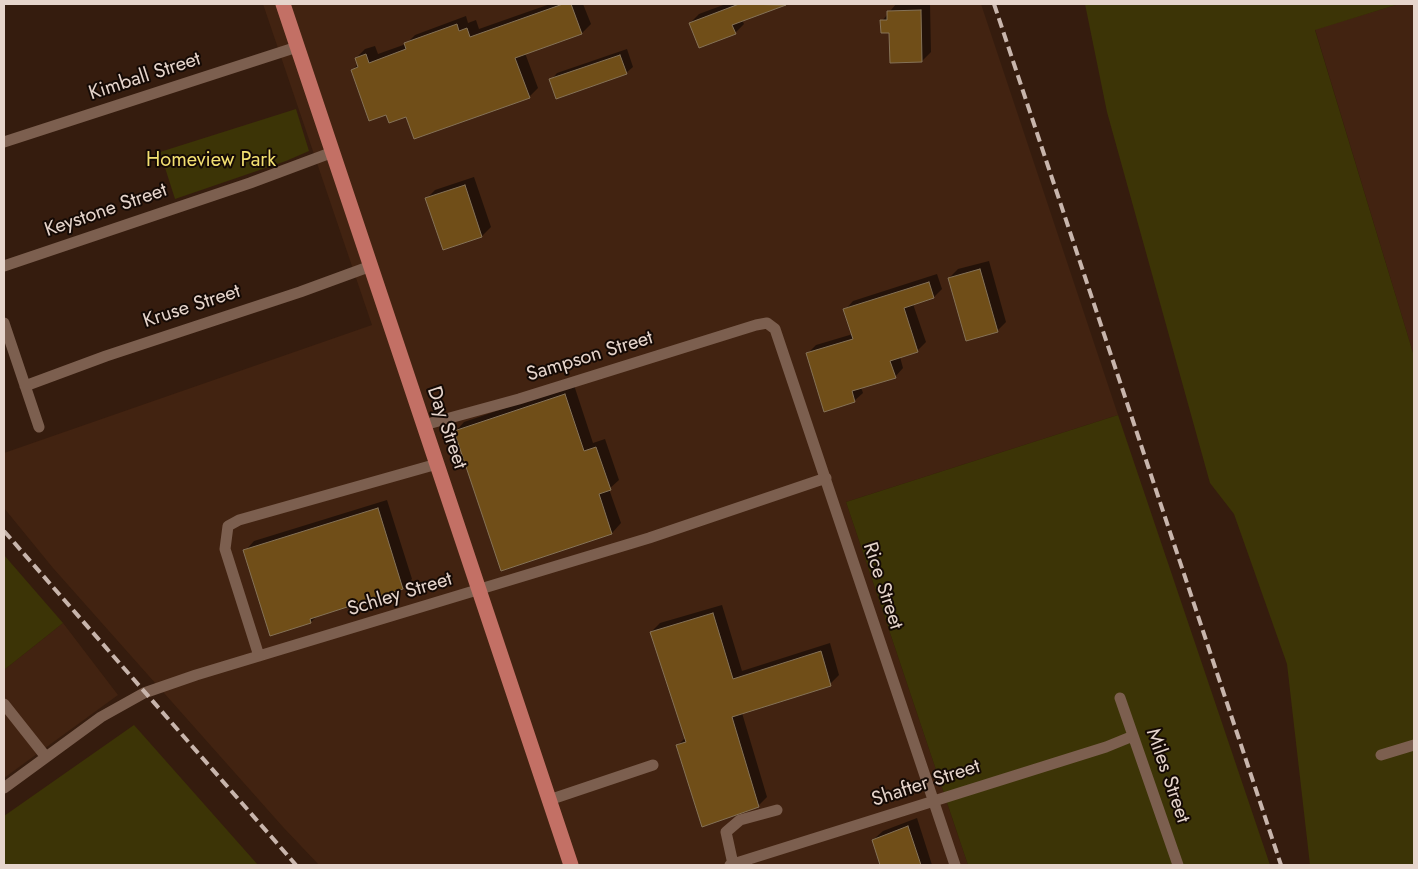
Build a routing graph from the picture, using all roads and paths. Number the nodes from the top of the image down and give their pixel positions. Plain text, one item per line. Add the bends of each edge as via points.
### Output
1 (283, 4) edge
2 (298, 47) junction
3 (4, 142) edge
4 (333, 152) junction
5 (4, 266) edge
6 (371, 266) junction
7 (4, 323) edge
8 (766, 324) joint
9 (25, 386) junction
10 (424, 425) junction
11 (39, 427) dead end
12 (437, 464) junction
13 (826, 478) junction
14 (479, 591) junction
15 (259, 656) junction
16 (1120, 698) dead end
17 (4, 704) edge
18 (1133, 736) junction
19 (1414, 745) edge
20 (1381, 755) dead end
21 (46, 757) junction
22 (653, 765) dead end
23 (4, 788) edge
24 (549, 800) junction
25 (934, 801) junction
26 (777, 810) dead end
27 (571, 865) edge
28 (732, 865) edge
29 (955, 865) edge
30 (1178, 865) edge

1 - 2 main road, Day Street
2 - 3 street, Kimball Street
2 - 4 main road, Day Street
4 - 5 street, Keystone Street
4 - 6 main road, Day Street
6 - 9 street, Kruse Street
6 - 10 main road, Day Street
7 - 9 street
8 - 10 street, Sampson Street
8 - 13 street, Rice Street via 775,328 779,338
9 - 11 street
10 - 12 main road, Day Street
12 - 14 main road, Day Street
12 - 15 street via 239,520 228,526 225,549
13 - 14 street, Schley Street
13 - 25 street, Rice Street
14 - 15 street, Schley Street
14 - 24 main road, Day Street
15 - 21 street, Schley Street via 144,693 102,717
16 - 18 street, Miles Street
17 - 21 street
18 - 25 street, Shafter Street
18 - 30 street, Miles Street
19 - 20 street
21 - 23 street, Schley Street
22 - 24 street
24 - 27 main road, Day Street
25 - 28 street, Shafter Street
25 - 29 street, Rice Street
26 - 28 street via 740,820 726,832

